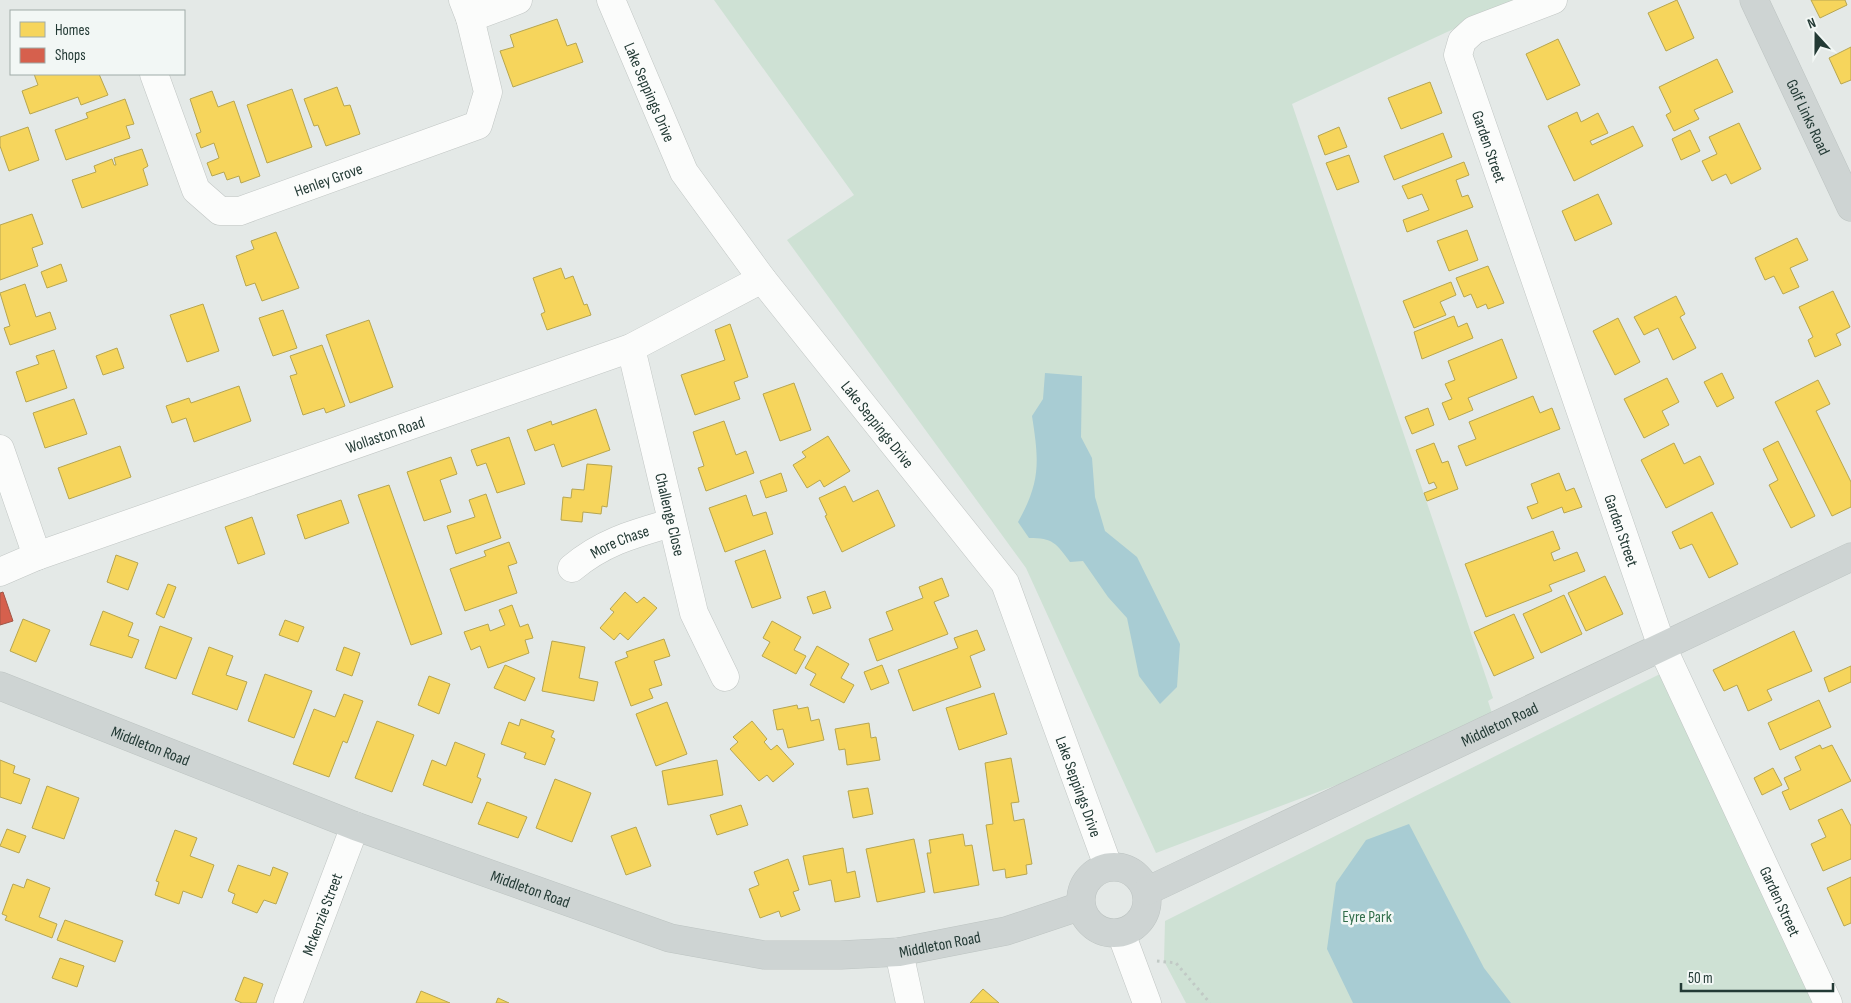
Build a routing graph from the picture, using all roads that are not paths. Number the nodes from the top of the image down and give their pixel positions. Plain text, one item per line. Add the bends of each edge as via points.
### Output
1 (518, 0) edge
2 (611, 0) edge
3 (1553, 0) edge
4 (1754, 0) edge
5 (466, 9) edge
6 (154, 75) edge
7 (1851, 207) edge
8 (762, 279) junction
9 (631, 348) junction
10 (0, 449) edge
11 (671, 523) junction
12 (37, 556) junction
13 (1851, 557) edge
14 (572, 568) dead end
15 (0, 572) edge
16 (1662, 646) junction
17 (725, 676) dead end
18 (0, 686) edge
19 (355, 826) junction
20 (1108, 866) junction
21 (1147, 891) junction
22 (1081, 906) junction
23 (1121, 933) junction
24 (899, 952) junction
25 (288, 1003) edge
26 (910, 1003) edge
27 (1148, 1003) edge
28 (1828, 1003) edge

1 - 5 street, Henley Grove
2 - 8 street, Lake Seppings Drive via 684,172
3 - 16 street, Garden Street via 1474,30 1462,41 1458,56
4 - 7 main road, Golf Links Road
5 - 6 street, Henley Grove via 488,92 478,125 240,211 220,211 196,190
8 - 9 street, Wollaston Road
8 - 20 street, Lake Seppings Drive via 1005,583
9 - 11 street, Challenge Close
9 - 12 street, Wollaston Road
10 - 12 street
11 - 14 street, More Chase via 626,536 590,552
11 - 17 street, Challenge Close via 694,613
12 - 15 street, Wollaston Road
13 - 16 main road, Middleton Road
16 - 21 main road, Middleton Road
16 - 28 street, Garden Street
18 - 19 main road, Middleton Road
19 - 24 main road, Middleton Road via 670,938 764,956
19 - 25 street, Mckenzie Street
20 - 21 main road via 1132,871
20 - 22 main road via 1095,871 1086,881 1081,893
21 - 23 main road via 1148,904 1143,917 1134,927
22 - 23 main road via 1095,928
22 - 24 main road, Middleton Road via 1006,930
23 - 27 street
24 - 26 street

